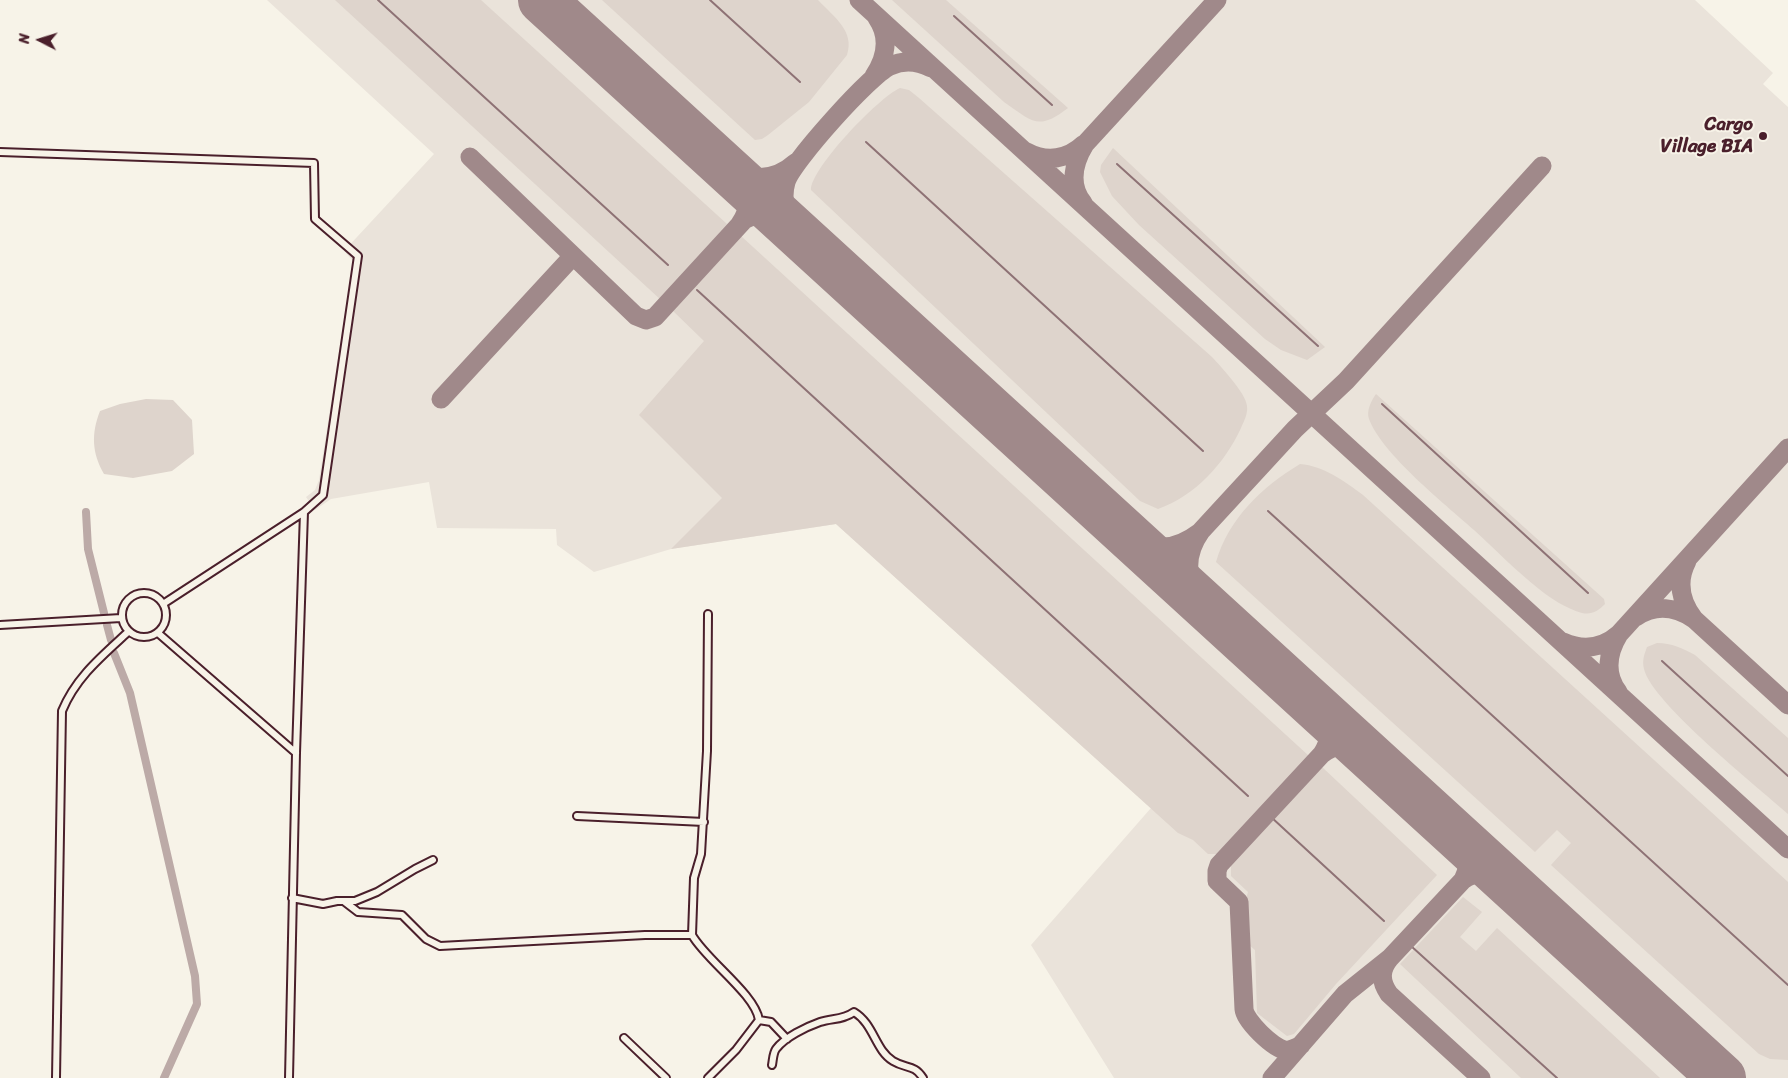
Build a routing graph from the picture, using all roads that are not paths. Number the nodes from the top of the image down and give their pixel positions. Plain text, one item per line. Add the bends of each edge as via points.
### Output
1 (0, 152) edge
2 (304, 512) junction
3 (164, 604) junction
4 (708, 614) dead end
5 (121, 618) junction
6 (0, 625) edge
7 (128, 632) junction
8 (158, 633) junction
9 (296, 753) junction
10 (577, 816) dead end
11 (704, 822) junction
12 (433, 860) dead end
13 (292, 898) junction
14 (345, 902) junction
15 (692, 935) junction
16 (759, 1020) junction
17 (624, 1038) dead end
18 (788, 1039) junction
19 (772, 1064) dead end
20 (56, 1078) edge
21 (289, 1078) edge
22 (666, 1078) edge
23 (708, 1078) edge
24 (923, 1078) edge

1 - 2 street via 314,163 315,219 358,256 323,495
2 - 3 street
2 - 9 street
3 - 5 street via 152,594 136,593 124,603
3 - 8 street via 165,623
4 - 11 street
5 - 6 street
5 - 7 street
7 - 8 street via 146,638
7 - 20 street via 85,672 62,711
8 - 9 street
9 - 13 street
10 - 11 street
11 - 15 street via 701,854 694,878
12 - 14 street via 378,892
13 - 14 street via 323,904 337,900
13 - 21 street
14 - 15 street via 358,912 402,915 426,939 440,946
15 - 16 street via 741,991 758,1013
16 - 18 street via 771,1022
16 - 23 street via 736,1050
17 - 22 street
18 - 19 street via 775,1050
18 - 24 street via 805,1028 845,1018 854,1012 871,1029 879,1045 894,1062 918,1069

